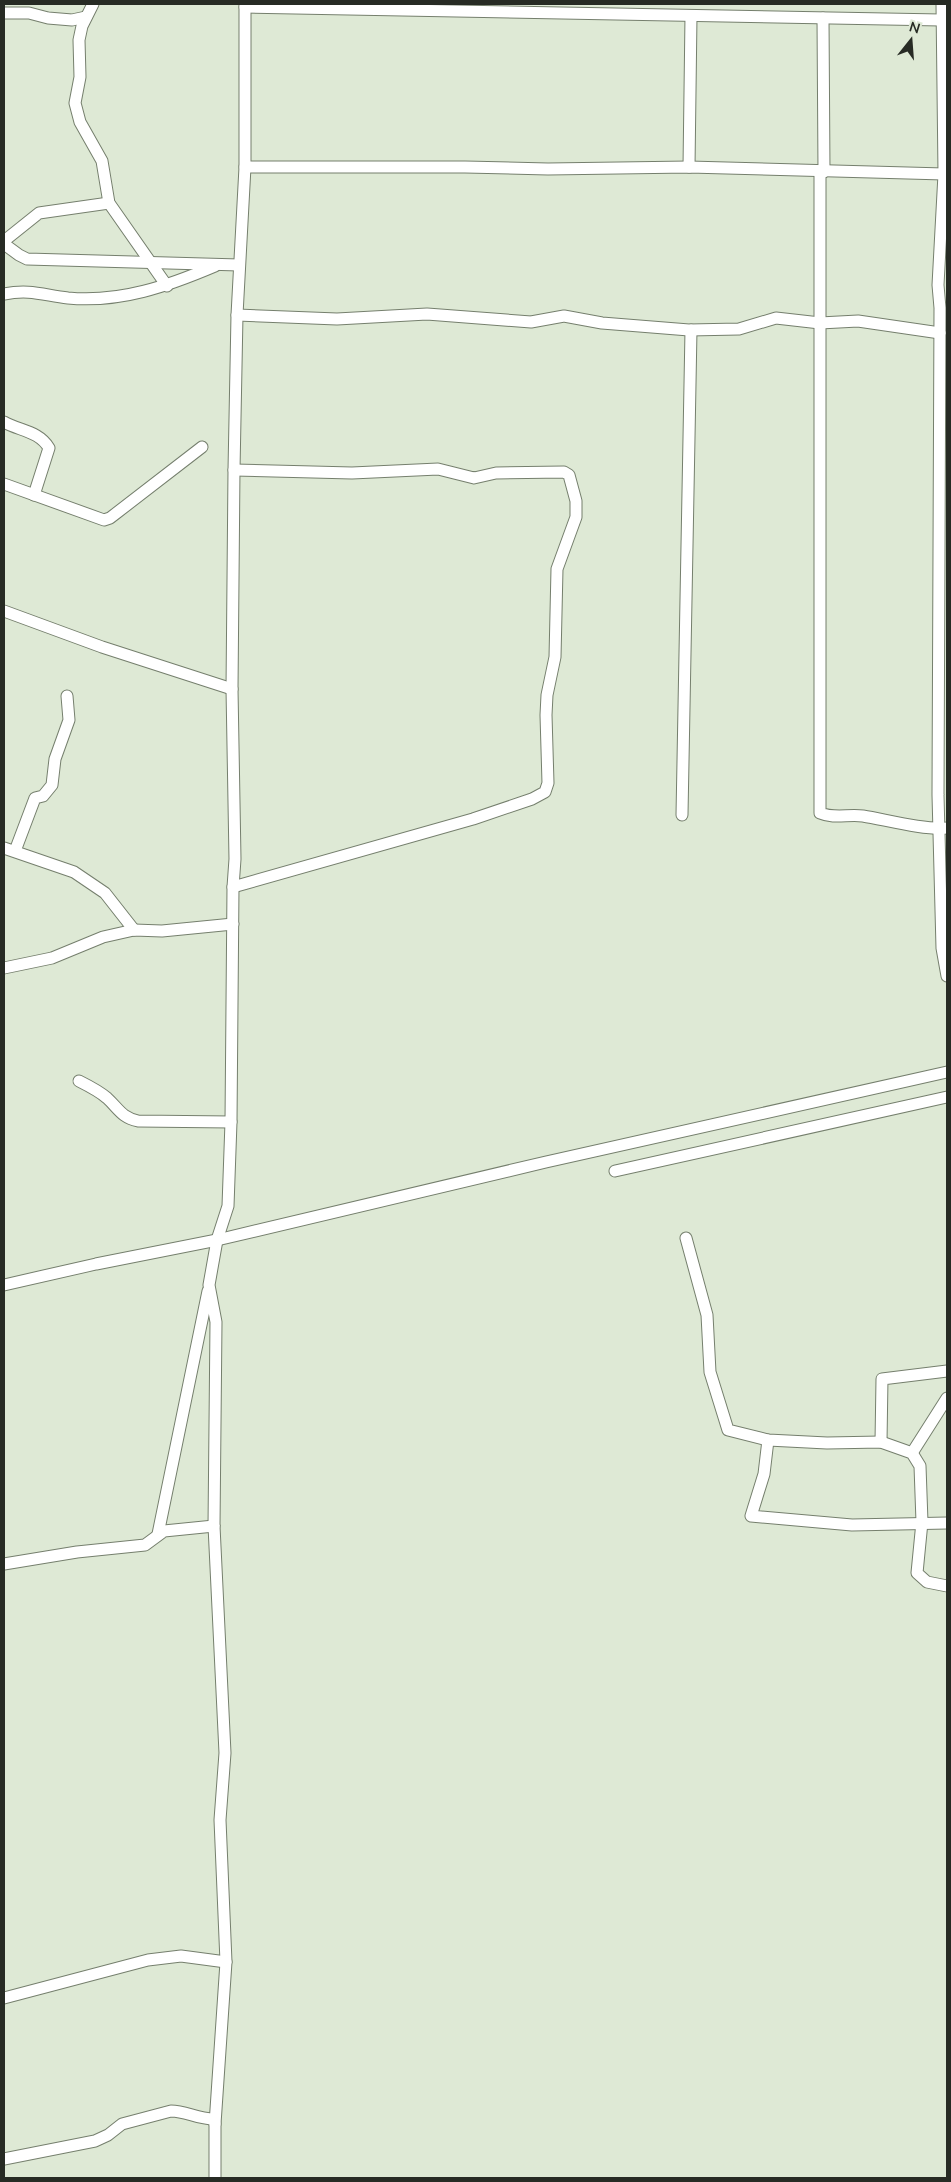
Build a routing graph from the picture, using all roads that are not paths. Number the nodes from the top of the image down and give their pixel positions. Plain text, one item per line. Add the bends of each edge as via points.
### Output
1 (93, 4) edge
2 (942, 4) edge
3 (245, 6) edge
4 (4, 13) edge
5 (691, 16) junction
6 (86, 17) junction
7 (823, 18) junction
8 (941, 20) junction
9 (245, 167) junction
10 (689, 167) junction
11 (822, 171) junction
12 (944, 174) junction
13 (109, 203) junction
14 (4, 243) edge
15 (150, 263) junction
16 (219, 264) junction
17 (239, 264) junction
18 (168, 286) junction
19 (4, 294) edge
20 (944, 308) edge
21 (237, 315) junction
22 (820, 323) junction
23 (691, 330) junction
24 (940, 333) junction
25 (4, 422) edge
26 (202, 447) dead end
27 (234, 470) junction
28 (4, 484) edge
29 (34, 495) junction
30 (4, 611) edge
31 (232, 689) junction
32 (66, 696) dead end
33 (682, 815) dead end
34 (944, 828) edge
35 (9, 849) edge
36 (233, 887) junction
37 (233, 924) junction
38 (134, 930) junction
39 (4, 968) edge
40 (947, 976) edge
41 (947, 1072) edge
42 (79, 1082) dead end
43 (947, 1097) edge
44 (231, 1122) junction
45 (615, 1171) dead end
46 (686, 1238) dead end
47 (217, 1240) junction
48 (4, 1285) edge
49 (209, 1285) junction
50 (947, 1371) edge
51 (947, 1398) edge
52 (768, 1440) junction
53 (881, 1442) junction
54 (912, 1453) junction
55 (922, 1522) junction
56 (947, 1523) edge
57 (214, 1526) junction
58 (158, 1534) junction
59 (4, 1564) edge
60 (947, 1586) edge
61 (226, 1962) junction
62 (4, 1998) edge
63 (215, 2124) junction
64 (4, 2159) edge
65 (215, 2178) edge

1 - 6 street
2 - 8 street
3 - 5 street
3 - 9 street
4 - 6 street via 29,13 72,20
5 - 7 street
5 - 10 street
6 - 13 street via 79,40 80,76 75,103 80,122 102,161
7 - 8 street
7 - 11 street
8 - 12 street
9 - 10 street
9 - 17 street
10 - 11 street
11 - 12 street
11 - 22 street
12 - 20 street via 938,284
13 - 14 street via 39,214
13 - 15 street
14 - 15 street via 27,258
15 - 16 street
15 - 18 street
16 - 17 street
16 - 18 street
17 - 21 street
18 - 19 street via 134,295 94,297 68,298 22,290
20 - 24 street
21 - 23 street via 336,319 427,314 531,322 564,316 602,323
21 - 27 street
22 - 23 street via 776,318 739,329
22 - 24 street via 858,321
22 - 34 street via 820,813
23 - 33 street
24 - 34 street via 938,795
25 - 29 street via 37,435 49,448
26 - 29 street via 104,520
27 - 31 street
27 - 36 street via 352,472 438,469 474,478 496,473 564,472 569,475 577,508 557,569 555,657 546,715 548,783 545,792 473,819
28 - 29 street
30 - 31 street
31 - 36 street
32 - 35 street via 70,720 55,759 52,785 42,796 35,798
34 - 40 street via 942,948
35 - 38 street via 74,872 105,893
36 - 37 street
37 - 38 street via 162,931
37 - 44 street
38 - 39 street via 103,937 52,958
41 - 47 street
42 - 44 street via 105,1097 129,1119
43 - 45 street
44 - 47 street via 228,1206
46 - 52 street via 707,1314 710,1372 728,1430
47 - 48 street
47 - 49 street
49 - 57 street via 216,1322
49 - 58 street
50 - 53 street via 882,1379
51 - 54 street
52 - 53 street
52 - 55 street via 764,1474 751,1516 852,1525
53 - 54 street
54 - 55 street via 920,1466
55 - 56 street
55 - 60 street via 917,1573 927,1582
57 - 58 street
57 - 61 street via 225,1753 220,1820
58 - 59 street via 145,1545
61 - 62 street via 181,1956 148,1960
61 - 63 street
63 - 64 street via 214,2120 171,2111 122,2124 95,2141
63 - 65 street

